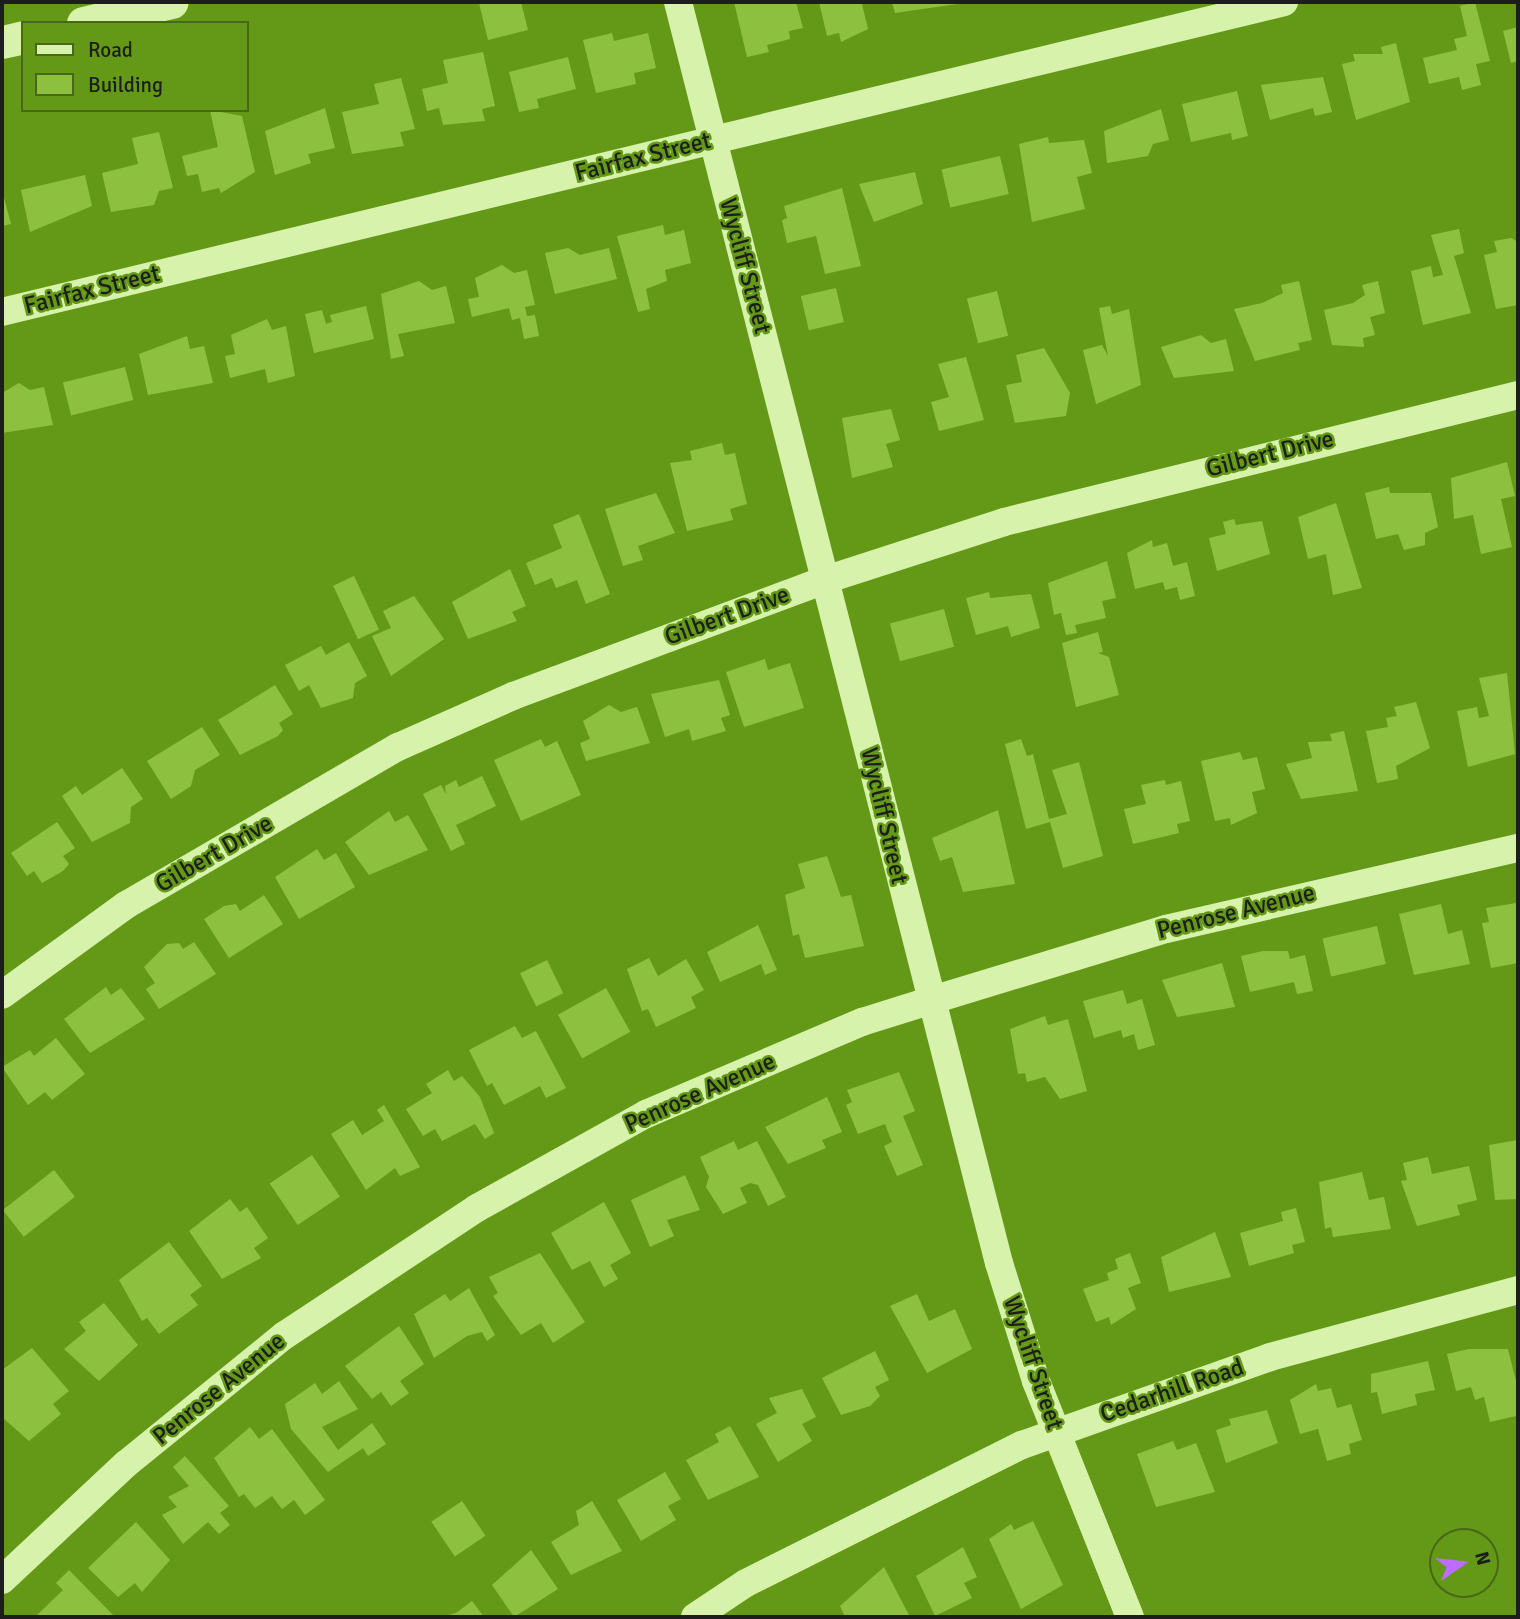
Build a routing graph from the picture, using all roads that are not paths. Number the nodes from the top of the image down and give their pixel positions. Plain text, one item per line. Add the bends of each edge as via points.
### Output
1 (172, 2) edge
2 (678, 2) edge
3 (1284, 2) edge
4 (91, 21) edge
5 (21, 37) edge
6 (2, 42) edge
7 (711, 140) junction
8 (2, 312) edge
9 (1518, 395) edge
10 (828, 579) junction
11 (1518, 848) edge
12 (2, 995) edge
13 (929, 1001) junction
14 (1518, 1290) edge
15 (1056, 1431) junction
16 (2, 1580) edge
17 (695, 1617) edge
18 (1130, 1617) edge

1 - 4 street
2 - 7 street, Wycliff Street
3 - 7 street, Fairfax Street
5 - 6 street
7 - 8 street, Fairfax Street
7 - 10 street, Wycliff Street
9 - 10 street, Gilbert Drive via 1004,522
10 - 12 street, Gilbert Drive via 513,696 398,747 126,905
10 - 13 street, Wycliff Street
11 - 13 street, Penrose Avenue via 1166,929
13 - 15 street, Wycliff Street via 999,1263
13 - 16 street, Penrose Avenue via 862,1022 646,1114 477,1208 285,1335 126,1464
14 - 15 street, Cedarhill Road via 1270,1357
15 - 17 street, Cedarhill Road via 746,1583
15 - 18 street, Wycliff Street

